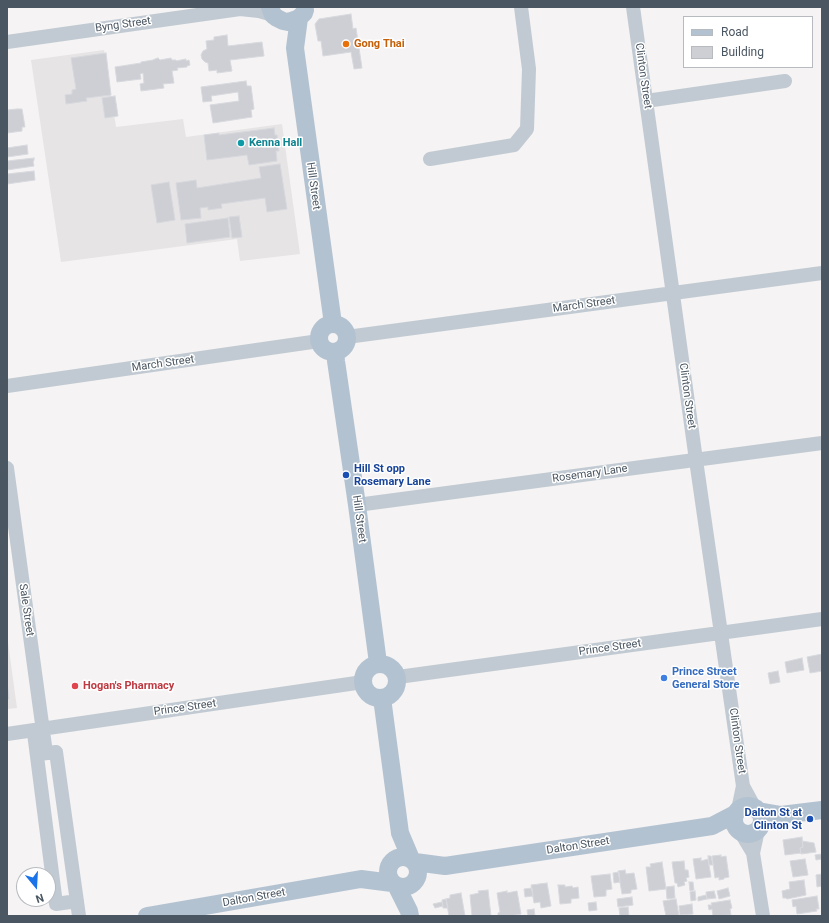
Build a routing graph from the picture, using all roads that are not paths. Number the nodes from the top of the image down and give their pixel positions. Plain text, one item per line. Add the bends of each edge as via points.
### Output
1 (520, 7) edge
2 (633, 7) edge
3 (242, 8) edge
4 (292, 12) edge
5 (7, 42) edge
6 (785, 81) dead end
7 (646, 101) junction
8 (430, 159) dead end
9 (822, 274) edge
10 (673, 293) junction
11 (333, 324) junction
12 (347, 337) junction
13 (319, 342) junction
14 (335, 352) junction
15 (7, 386) edge
16 (822, 443) edge
17 (696, 460) junction
18 (7, 468) edge
19 (357, 505) junction
20 (822, 619) edge
21 (721, 633) junction
22 (378, 664) junction
23 (398, 678) junction
24 (363, 682) junction
25 (382, 698) junction
26 (38, 729) junction
27 (7, 734) edge
28 (41, 754) junction
29 (822, 810) edge
30 (748, 820) junction
31 (400, 833) junction
32 (392, 863) junction
33 (414, 871) junction
34 (361, 879) junction
35 (394, 884) junction
36 (69, 906) edge
37 (409, 913) edge
38 (79, 916) edge
39 (147, 916) edge
40 (763, 916) edge

1 - 8 street via 529,69 527,129 514,145
2 - 7 street, Clinton Street
3 - 4 street, Byng Street
3 - 5 street, Byng Street
4 - 11 main road, Hill Street
6 - 7 street
7 - 10 street, Clinton Street
9 - 10 street, March Street
10 - 12 street, March Street
10 - 17 street, Clinton Street
11 - 12 main road via 343,328
11 - 13 main road via 320,331
12 - 14 main road via 344,347
13 - 14 main road via 325,350
13 - 15 street, March Street
14 - 19 main road, Hill Street
16 - 17 street, Rosemary Lane
17 - 19 street, Rosemary Lane
17 - 21 street, Clinton Street
18 - 26 street, Sale Street
19 - 22 main road, Hill Street
20 - 21 street, Prince Street
21 - 23 street, Prince Street
21 - 30 street, Clinton Street
22 - 23 main road via 391,666
22 - 24 main road via 367,670
23 - 25 main road via 394,691
24 - 25 main road via 369,694
24 - 26 street, Prince Street
25 - 31 main road
26 - 27 street, Prince Street
26 - 28 street, Sale Street
28 - 36 street, Sale Street via 56,904
28 - 36 street via 56,752
29 - 30 main road, Dalton Street
30 - 33 main road, Dalton Street
30 - 40 street, Clinton Street
31 - 32 main road
31 - 33 main road
32 - 33 main road via 403,857
32 - 34 main road, Dalton Street
32 - 35 main road via 388,874
33 - 35 main road via 410,886 401,887
33 - 37 main road
34 - 35 main road, Dalton Street
34 - 39 main road, Dalton Street
35 - 37 main road
36 - 38 street

